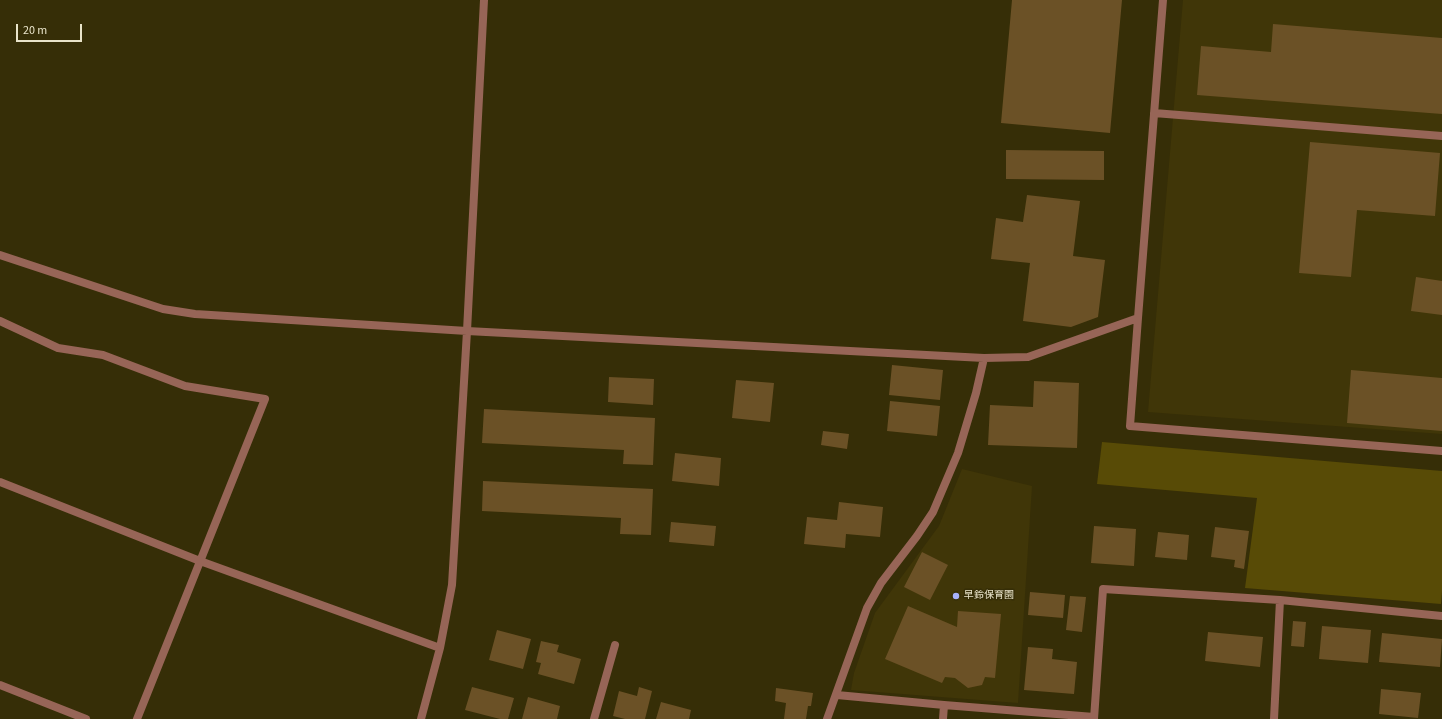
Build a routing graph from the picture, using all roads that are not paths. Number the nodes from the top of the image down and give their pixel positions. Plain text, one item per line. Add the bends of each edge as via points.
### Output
1 (484, 0) edge
2 (1163, 0) edge
3 (1154, 113) junction
4 (1442, 136) edge
5 (0, 255) edge
6 (1138, 318) junction
7 (0, 320) edge
8 (467, 331) junction
9 (984, 358) junction
10 (1442, 451) edge
11 (0, 482) edge
12 (200, 561) junction
13 (1280, 600) junction
14 (1442, 616) edge
15 (615, 645) dead end
16 (440, 648) junction
17 (0, 685) edge
18 (836, 695) junction
19 (944, 705) junction
20 (1094, 718) edge
21 (86, 719) edge
22 (137, 719) edge
23 (421, 719) edge
24 (594, 719) edge
25 (827, 719) edge
26 (943, 719) edge
27 (1274, 719) edge

1 - 8 street
2 - 3 street
3 - 4 street
3 - 6 street
5 - 8 street via 163,309 195,314
6 - 9 street via 1028,357
6 - 10 street via 1130,426
7 - 12 street via 58,348 103,355 186,386 265,399
8 - 9 street
8 - 16 street via 452,585
9 - 18 street via 958,453 933,512 881,584 867,608
11 - 12 street
12 - 16 street
12 - 22 street
13 - 14 street
13 - 20 street via 1103,589
13 - 27 street
15 - 24 street
16 - 23 street
17 - 21 street
18 - 19 street
18 - 25 street
19 - 20 street
19 - 26 street

